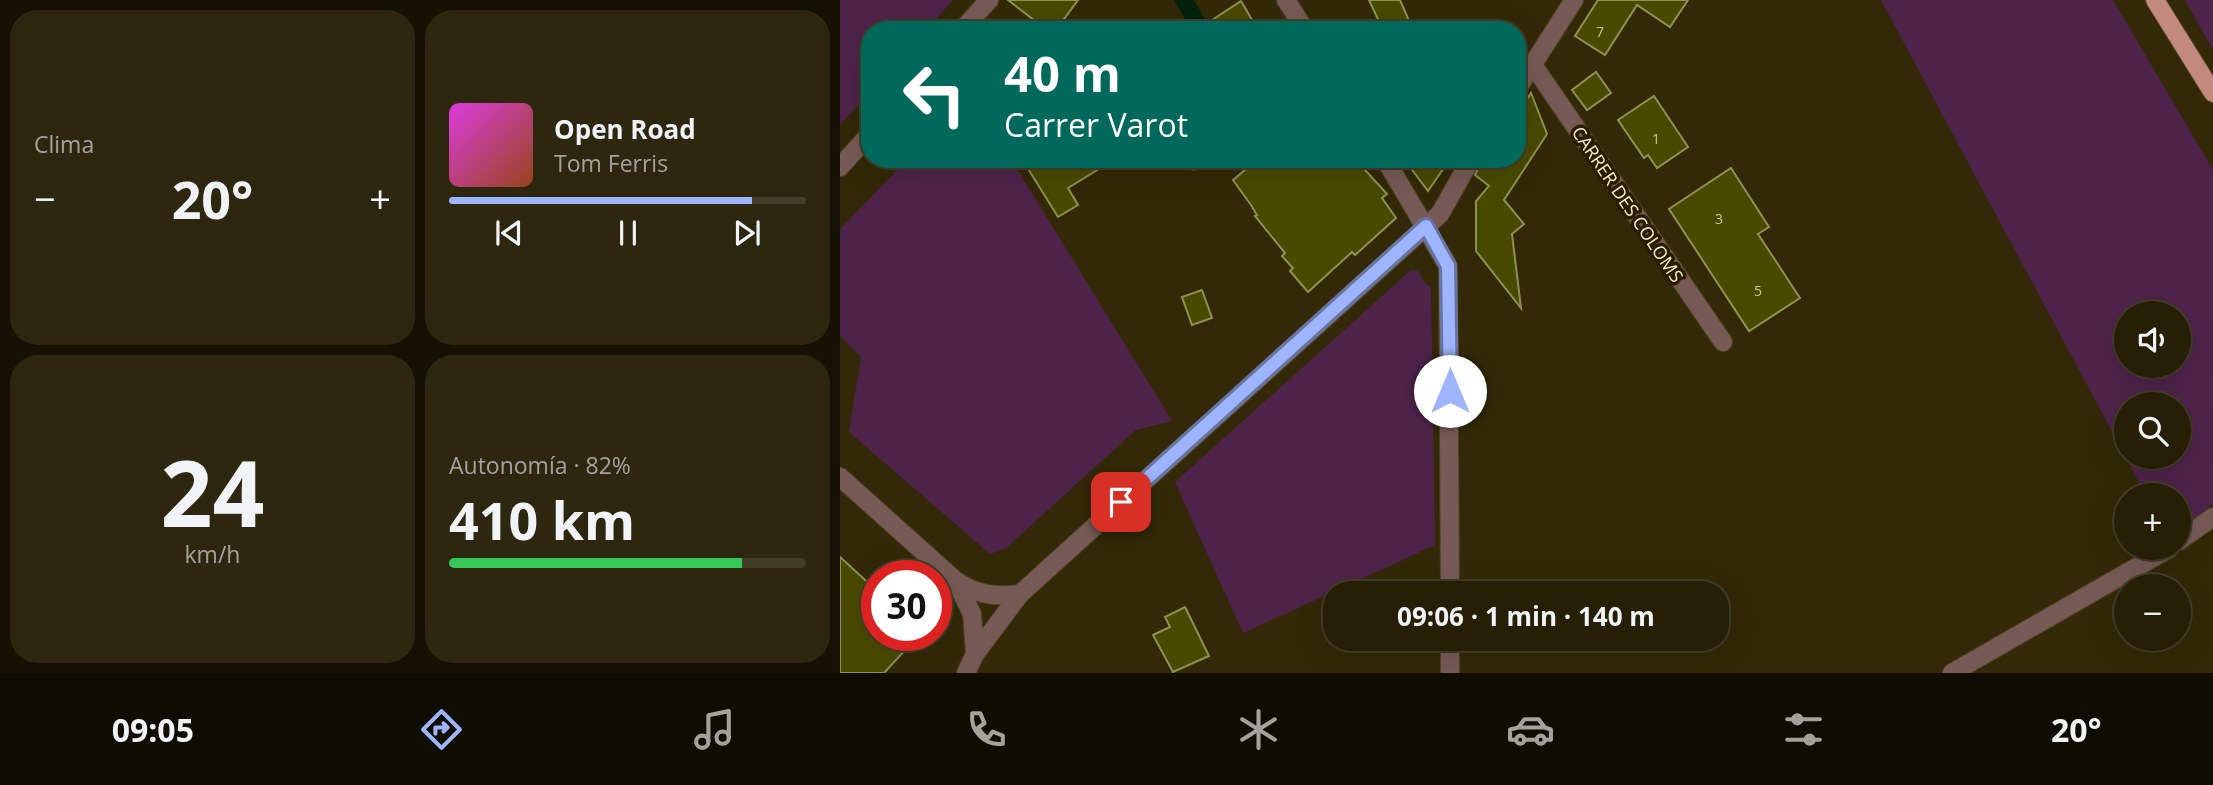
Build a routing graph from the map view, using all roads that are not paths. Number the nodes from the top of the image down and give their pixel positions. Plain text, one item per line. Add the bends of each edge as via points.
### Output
1 (989, 0) edge
2 (1286, 0) edge
3 (1574, 0) edge
4 (2155, 0) edge
5 (970, 21) edge
6 (1299, 21) edge
7 (1532, 65) junction
8 (1526, 75) edge
9 (2213, 93) edge
10 (861, 144) edge
11 (840, 167) edge
12 (1391, 168) edge
13 (1466, 168) edge
14 (1426, 226) junction
15 (1723, 342) dead end
16 (840, 477) edge
17 (2213, 517) edge
18 (2191, 533) edge
19 (2149, 560) edge
20 (956, 581) junction
21 (1450, 581) edge
22 (1020, 594) junction
23 (1450, 651) edge
24 (975, 654) junction
25 (966, 673) edge
26 (1450, 673) edge
27 (1952, 673) edge

1 - 5 street
2 - 6 street
3 - 7 street
4 - 9 main road
7 - 8 street
7 - 15 street, CARRER DES COLOMS
10 - 11 street
12 - 14 street
13 - 14 street via 1440,214
14 - 21 street via 1440,247 1449,275
14 - 22 street
16 - 20 street
17 - 18 street
19 - 27 street
20 - 22 street via 976,593
20 - 24 street via 972,614
22 - 24 street
23 - 26 street
24 - 25 street

